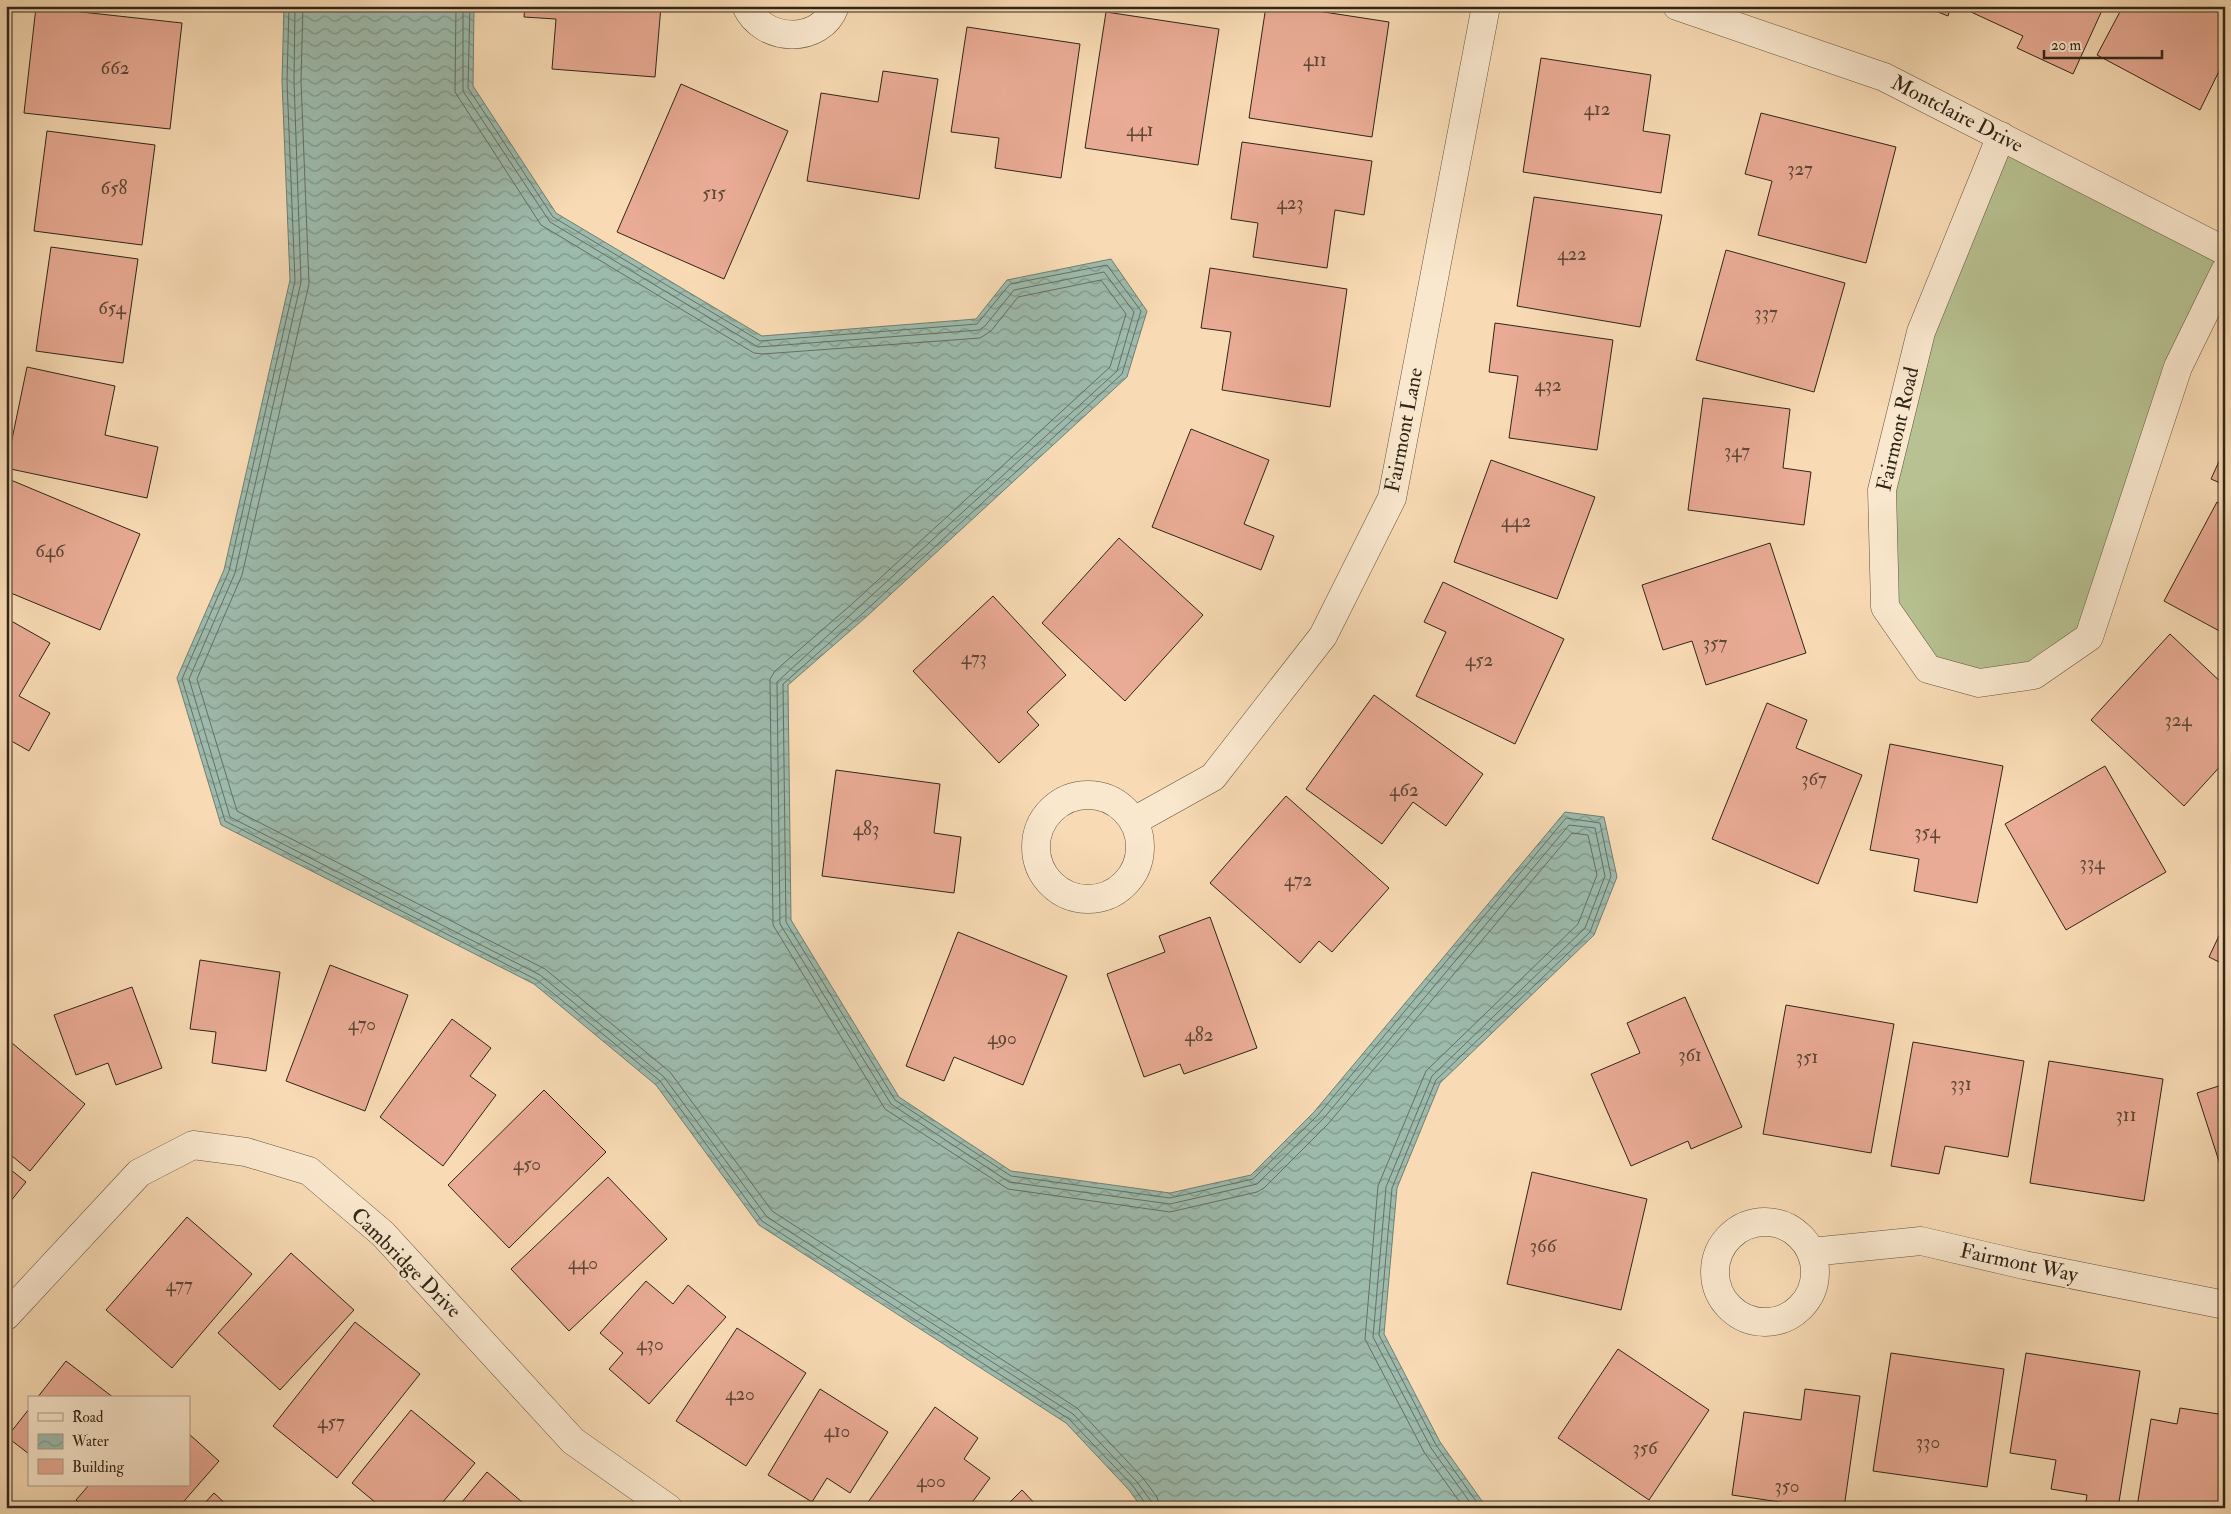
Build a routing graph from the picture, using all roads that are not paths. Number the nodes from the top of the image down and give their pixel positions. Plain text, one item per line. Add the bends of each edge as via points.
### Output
1 (746, 6) edge
2 (835, 6) edge
3 (1486, 6) edge
4 (1677, 6) edge
5 (2001, 136) junction
6 (2225, 252) edge
7 (2225, 271) edge
8 (1134, 821) dead end
9 (1811, 1252) dead end
10 (2225, 1305) edge
11 (6, 1316) edge
12 (668, 1508) edge

1 - 2 street via 756,21 768,30 797,35 824,22
3 - 8 street, Fairmont Lane via 1392,498 1323,636 1213,777
4 - 5 street, Montclaire Drive via 1884,77
5 - 6 street, Montclaire Drive
5 - 7 street, Fairmont Road via 1921,332 1882,490 1885,607 1928,669 1979,684 2034,675 2089,637 2178,366
9 - 10 street, Fairmont Way via 1921,1241
11 - 12 street, Cambridge Drive via 139,1173 193,1145 246,1152 309,1171 383,1234 574,1441

